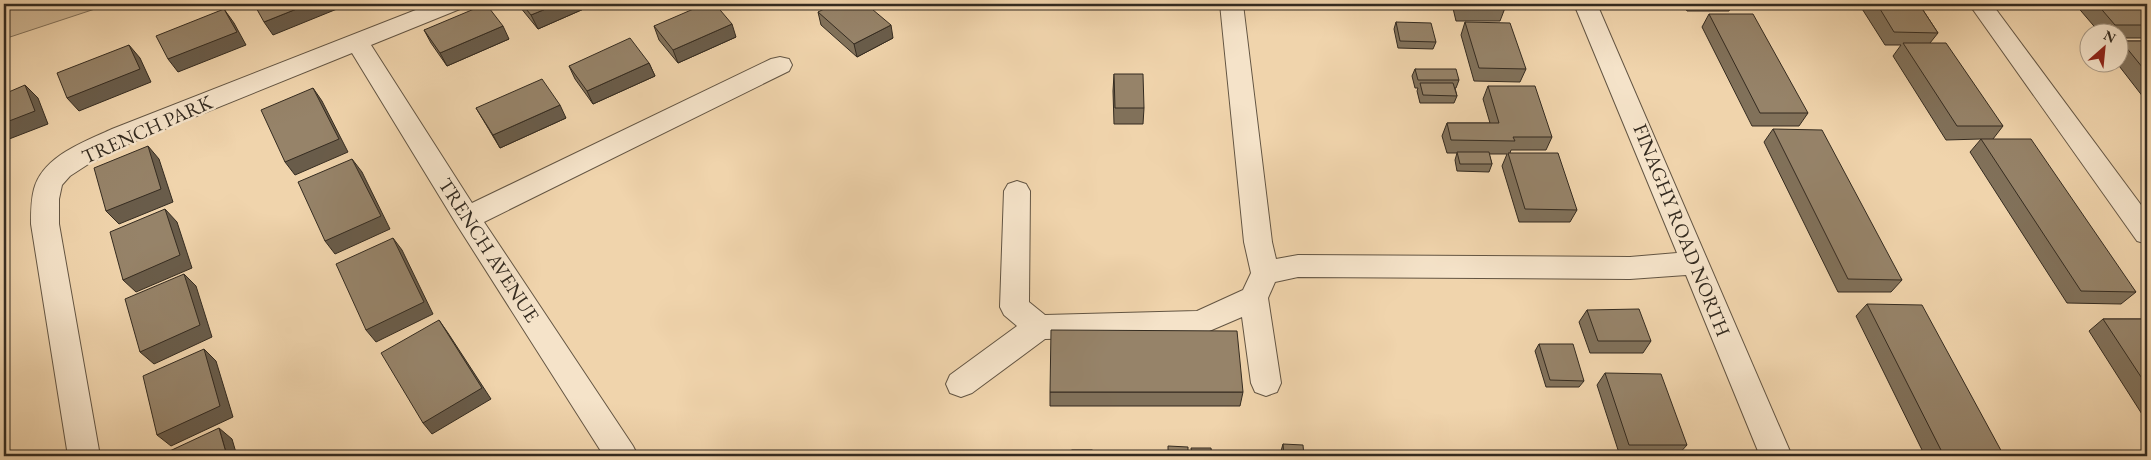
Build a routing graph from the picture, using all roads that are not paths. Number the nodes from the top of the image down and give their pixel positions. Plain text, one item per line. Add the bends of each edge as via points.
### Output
1 (452, 4) edge
2 (1231, 4) edge
3 (1586, 4) edge
4 (1980, 4) edge
5 (357, 42) junction
6 (780, 65) dead end
7 (1017, 191) dead end
8 (467, 218) junction
9 (2147, 233) edge
10 (1694, 263) junction
11 (1260, 286) junction
12 (1039, 327) junction
13 (1266, 383) dead end
14 (961, 384) dead end
15 (84, 456) edge
16 (622, 456) edge
17 (1776, 456) edge

1 - 5 street, TRENCH PARK
2 - 11 street via 1258,242
3 - 10 street, FINAGHY ROAD NORTH via 1634,112
4 - 9 street
5 - 8 street, TRENCH AVENUE
5 - 15 street, TRENCH PARK via 121,136 70,163 50,182 45,198 45,224
6 - 8 street
7 - 12 street via 1014,306
8 - 16 street, TRENCH AVENUE
10 - 11 street via 1630,268 1298,266
10 - 17 street, FINAGHY ROAD NORTH
11 - 12 street via 1200,323
11 - 13 street
12 - 14 street

